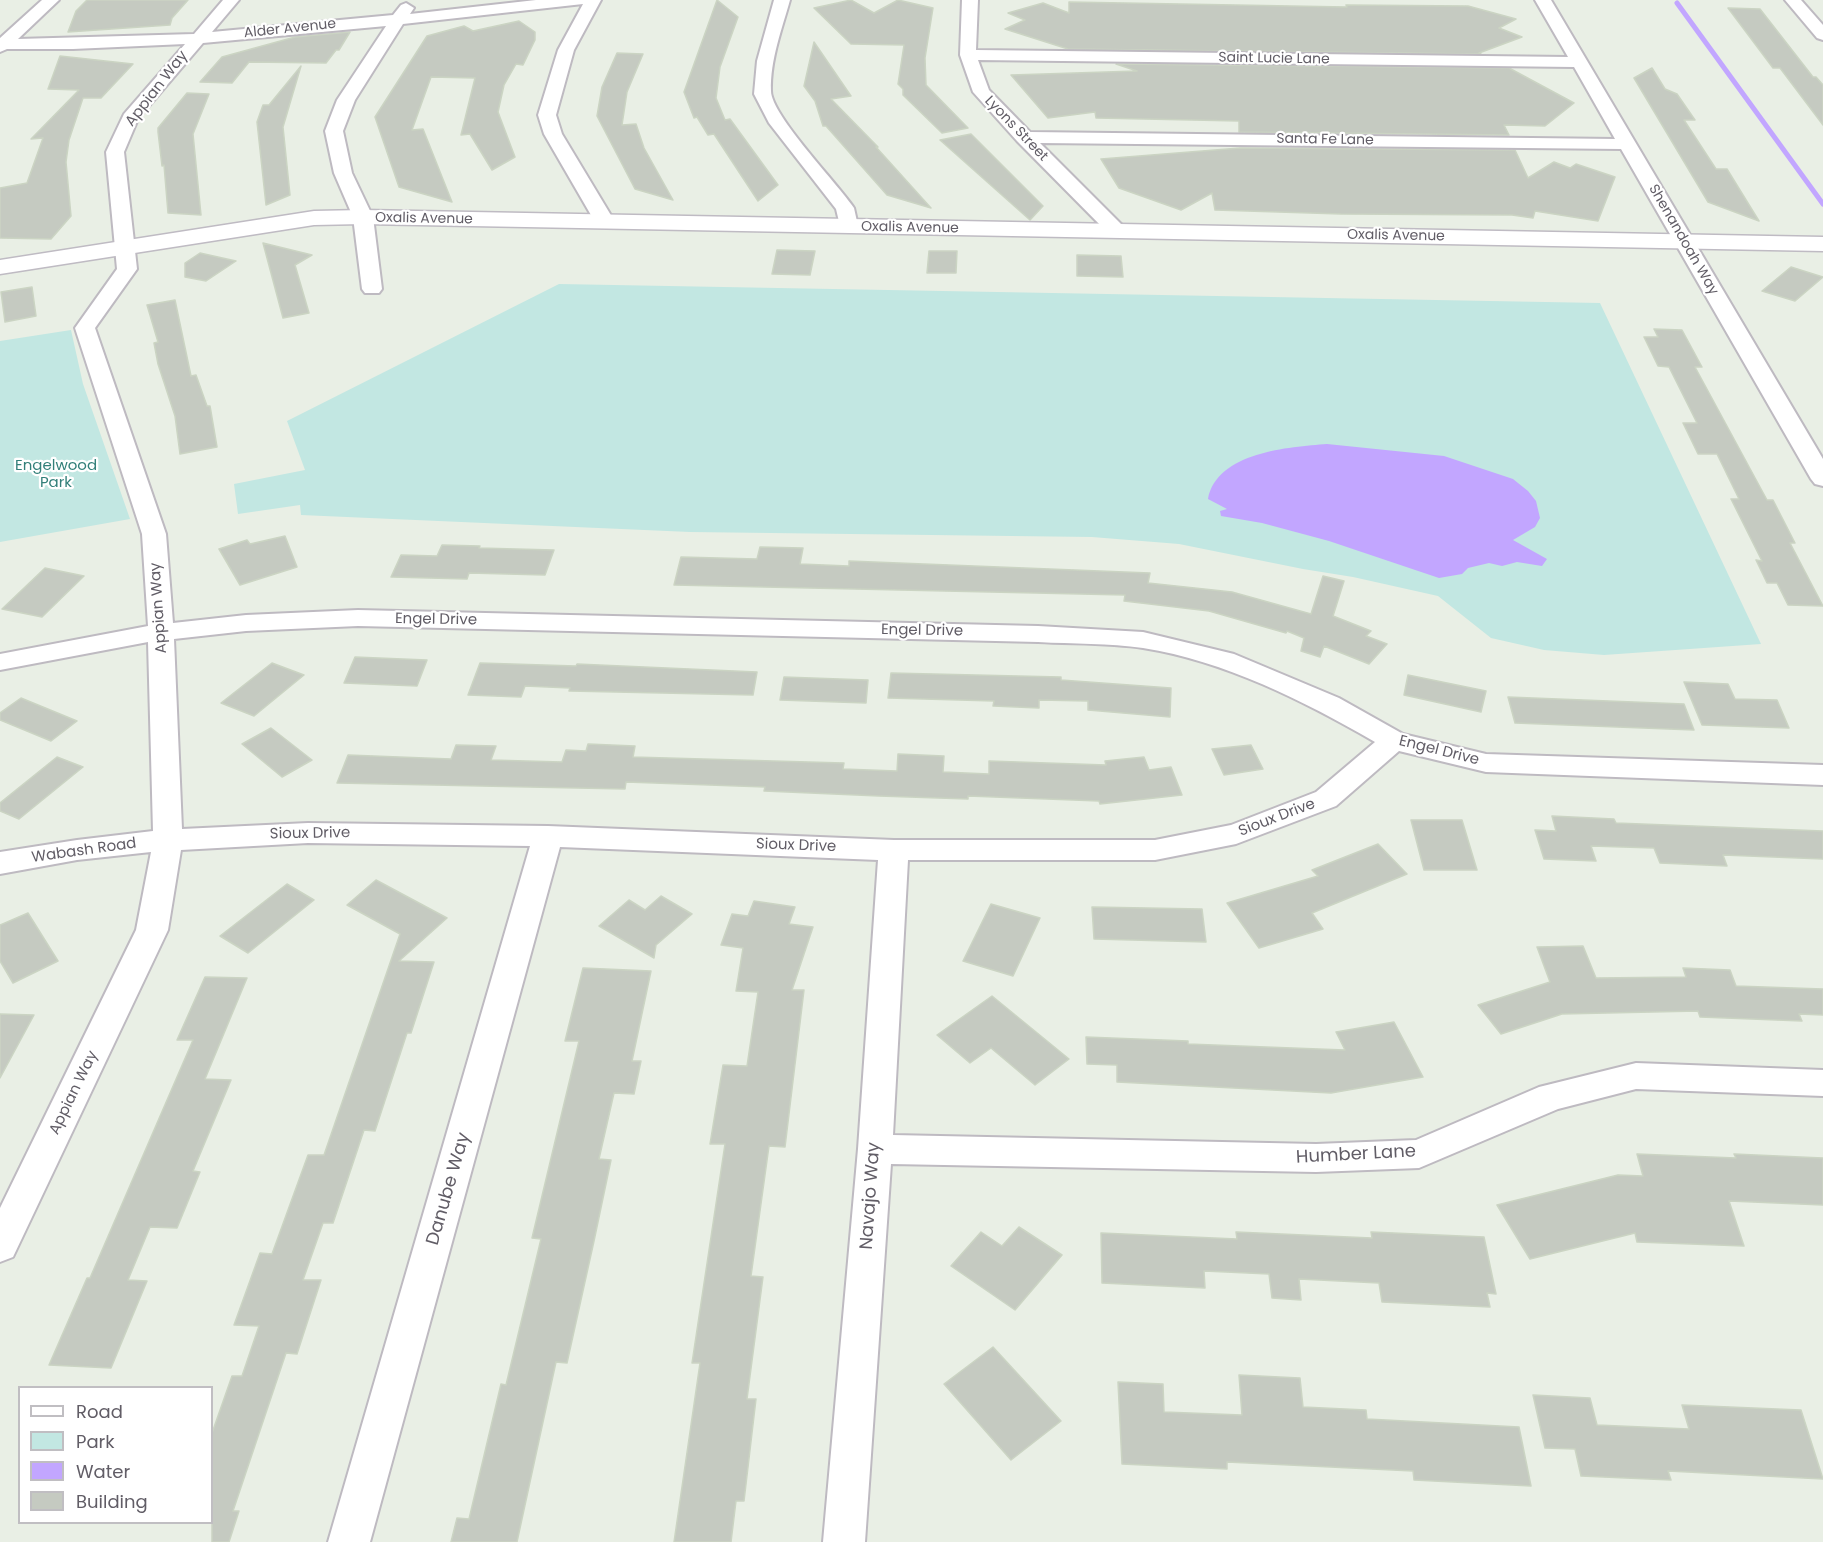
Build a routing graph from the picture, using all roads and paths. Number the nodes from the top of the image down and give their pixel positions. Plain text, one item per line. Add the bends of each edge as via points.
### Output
1 (51, 0) edge
2 (231, 0) edge
3 (411, 0) edge
4 (580, 0) edge
5 (593, 0) edge
6 (782, 0) edge
7 (970, 0) edge
8 (1543, 0) edge
9 (1793, 0) edge
10 (399, 18) junction
11 (1823, 35) edge
12 (197, 38) junction
13 (1, 45) edge
14 (968, 55) junction
15 (1580, 63) junction
16 (1023, 137) junction
17 (1627, 144) junction
18 (363, 217) junction
19 (605, 222) junction
20 (848, 226) junction
21 (1118, 232) junction
22 (1684, 241) junction
23 (1823, 244) edge
24 (125, 248) junction
25 (0, 267) edge
26 (372, 289) dead end
27 (1823, 479) edge
28 (161, 632) junction
29 (0, 662) edge
30 (1394, 741) junction
31 (1823, 775) edge
32 (548, 836) junction
33 (168, 840) junction
34 (894, 850) junction
35 (0, 863) edge
36 (1823, 1083) edge
37 (875, 1149) junction
38 (0, 1246) edge
39 (349, 1542) edge
40 (844, 1542) edge

1 - 13 street
2 - 12 street, Appian Way
3 - 10 street
4 - 10 street, Alder Avenue
5 - 19 street via 567,50 547,115 553,134
6 - 20 street via 765,61 762,94 775,119 845,208
7 - 14 street, Lyons Street
8 - 15 street, Shenandoah Way
9 - 11 street
10 - 12 street, Alder Avenue
10 - 18 street via 346,100 334,131 343,173
12 - 13 street, Alder Avenue via 87,45
12 - 24 street, Appian Way via 130,118 115,152
14 - 15 street, Saint Lucie Lane
14 - 16 street, Lyons Street via 981,92
15 - 17 street, Shenandoah Way
16 - 17 street, Santa Fe Lane
16 - 21 street, Lyons Street
17 - 22 street, Shenandoah Way
18 - 19 street, Oxalis Avenue
18 - 24 street, Oxalis Avenue via 314,218
18 - 26 street
19 - 20 street, Oxalis Avenue
20 - 21 street, Oxalis Avenue
21 - 22 street, Oxalis Avenue
22 - 23 street, Oxalis Avenue
22 - 27 street, Shenandoah Way
24 - 25 street, Oxalis Avenue
24 - 28 street, Appian Way via 128,269 85,328 154,534
28 - 29 street, Engel Drive
28 - 30 street, Engel Drive via 358,618 1038,633 1143,640 1225,660 1329,704
28 - 33 street, Appian Way
30 - 31 street, Engel Drive via 1486,763
30 - 34 street, Sioux Drive via 1326,799 1236,834 1155,850
32 - 33 street, Sioux Drive via 308,833
32 - 34 street, Sioux Drive
32 - 39 street, Danube Way
33 - 35 street, Wabash Road
33 - 38 street, Appian Way via 152,930
34 - 37 street, Navajo Way
36 - 37 street, Humber Lane via 1636,1076 1551,1097 1419,1154 1316,1158
37 - 40 street, Navajo Way

